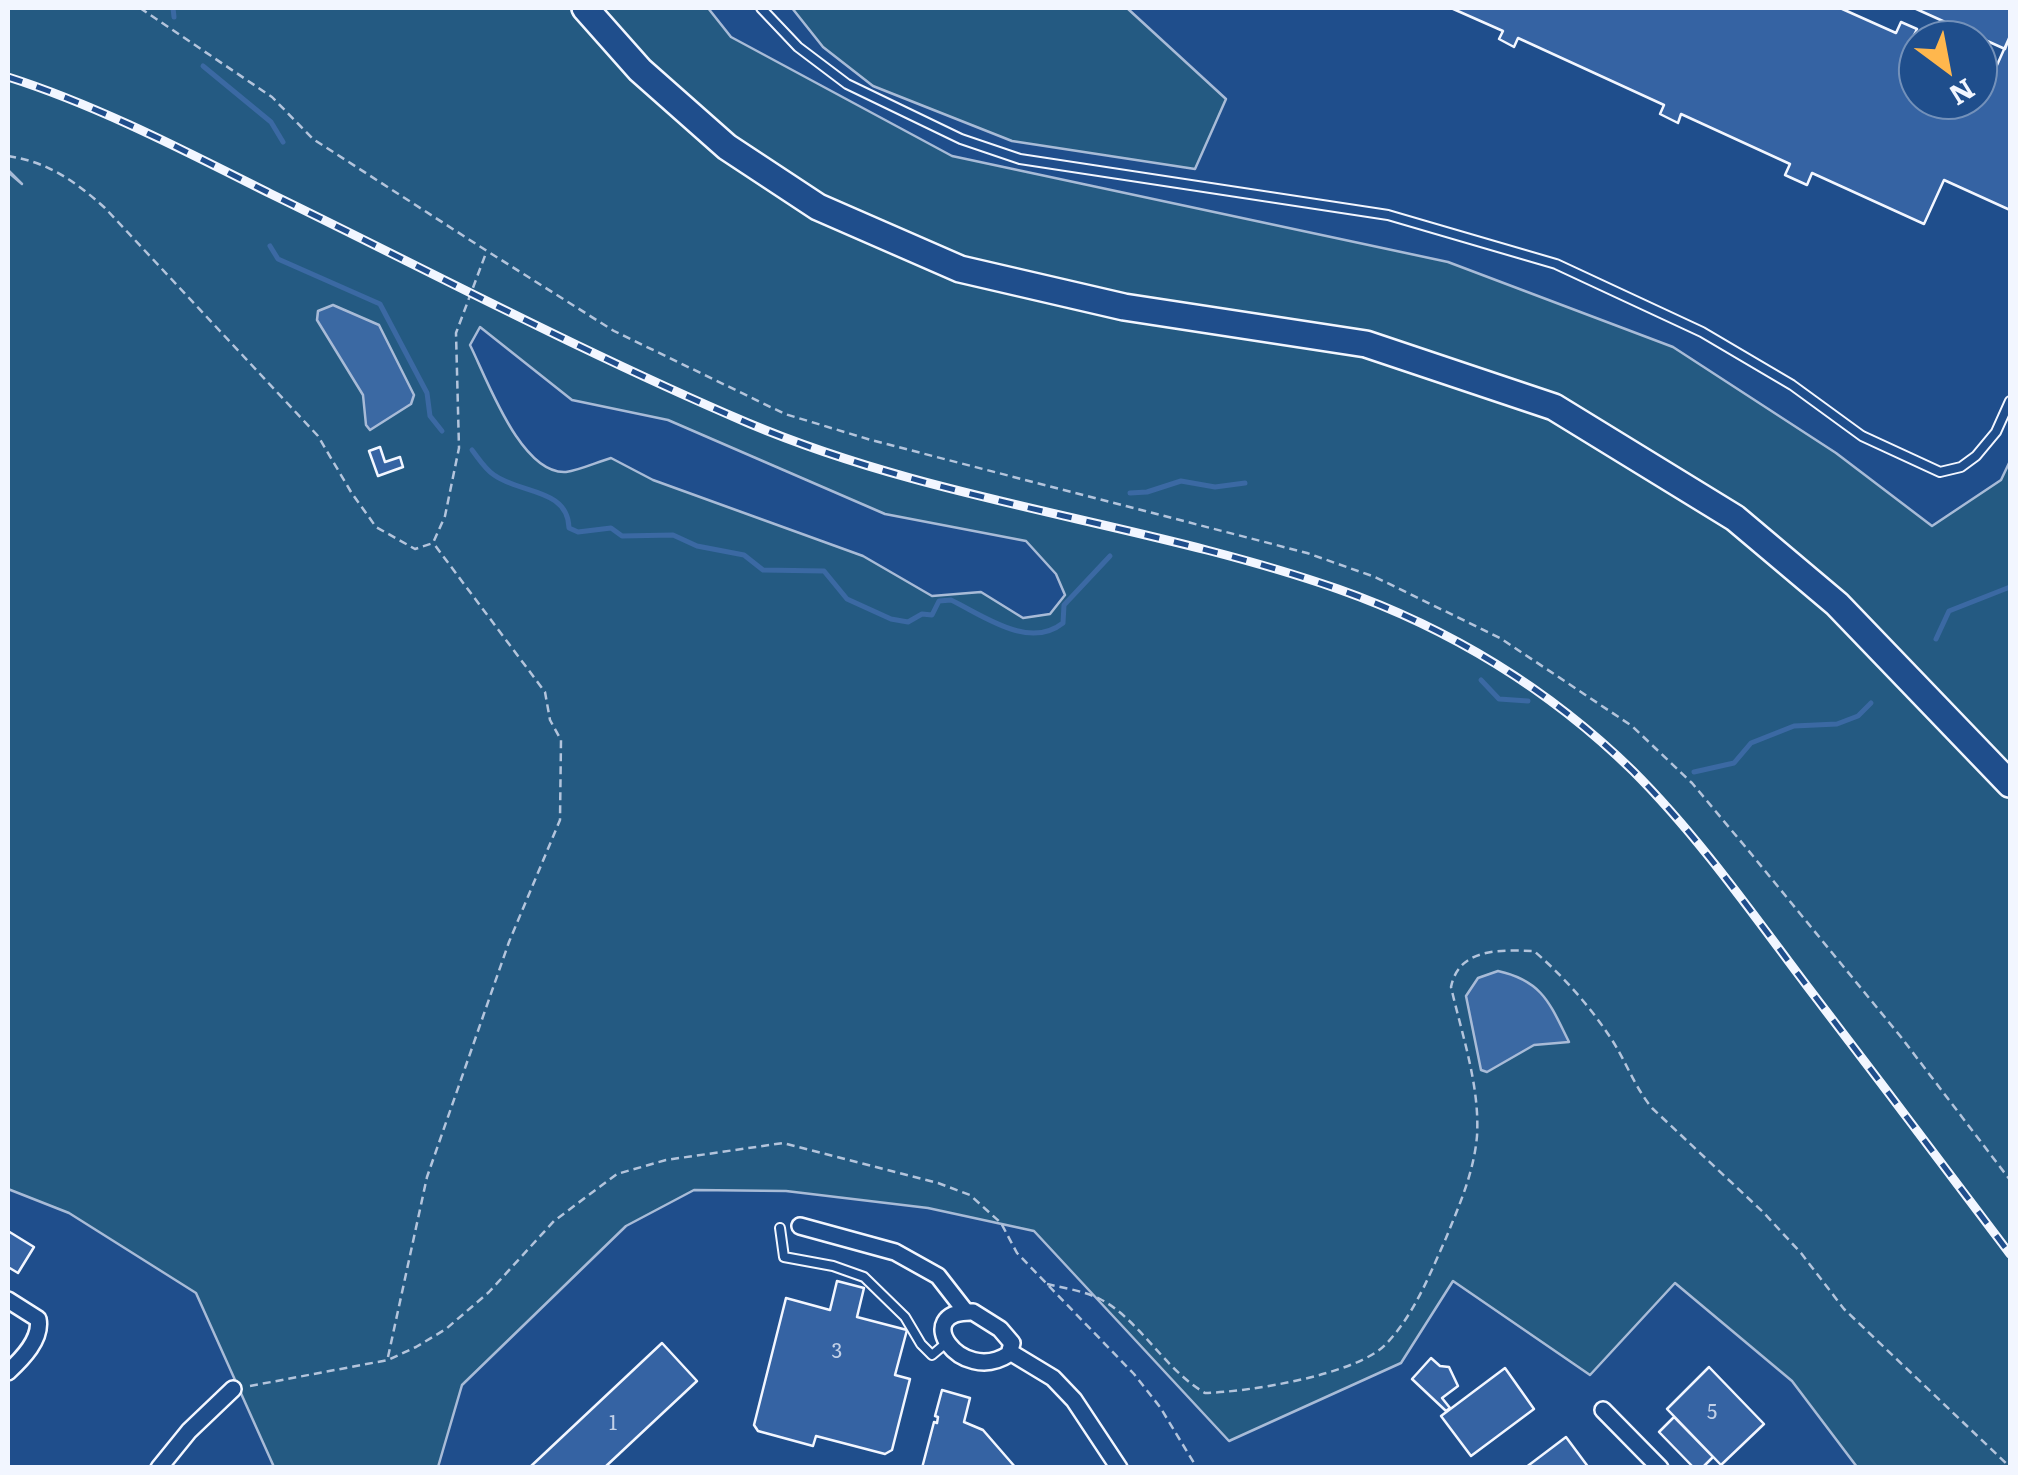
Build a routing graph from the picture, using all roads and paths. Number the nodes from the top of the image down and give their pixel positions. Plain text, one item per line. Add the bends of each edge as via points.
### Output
1 (140, 8) edge
2 (585, 8) edge
3 (761, 8) edge
4 (8, 156) edge
5 (486, 251) junction
6 (2010, 402) edge
7 (434, 542) junction
8 (2010, 784) edge
9 (2010, 1180) edge
10 (800, 1226) dead end
11 (780, 1228) dead end
12 (1047, 1284) junction
13 (8, 1300) edge
14 (966, 1312) junction
15 (945, 1344) junction
16 (1010, 1352) junction
17 (388, 1360) junction
18 (8, 1372) edge
19 (233, 1388) joint
20 (1604, 1410) dead end
21 (2010, 1467) edge
22 (159, 1468) edge
23 (1120, 1468) edge
24 (1197, 1468) edge
25 (1660, 1468) edge

1 - 5 path via 272,98 313,139
2 - 8 main road via 640,70 727,147 818,207 960,269 1124,307 1366,344 1554,407 1735,518 1837,604
3 - 6 lane via 847,84 961,139 1020,159 1388,215 1556,264 1702,332 1862,436 1940,472 1976,456
4 - 7 path via 71,178 105,208 318,436 376,527 414,549
5 - 7 path via 456,333 458,448 446,516
5 - 9 path via 614,331 785,414 1306,553 1375,576 1500,638 1632,726 1692,783
7 - 17 path via 545,692 561,740 560,820 508,942 426,1177
10 - 14 street via 895,1252 938,1276
11 - 15 lane via 784,1257 864,1277 932,1355
12 - 17 path via 970,1195 783,1143 618,1174 554,1221 446,1330
12 - 21 path via 1098,1297 1205,1393 1324,1374 1373,1354 1406,1318 1428,1279 1472,1164 1476,1096 1450,987 1453,975 1482,952 1534,951 1608,1034 1652,1108 1763,1212 1844,1310
12 - 24 path via 1134,1374
13 - 18 street via 39,1323
14 - 15 street via 946,1322
14 - 16 street via 1009,1336
15 - 16 street via 975,1360
16 - 23 street via 1054,1378
17 - 19 path
19 - 22 street
20 - 25 street

